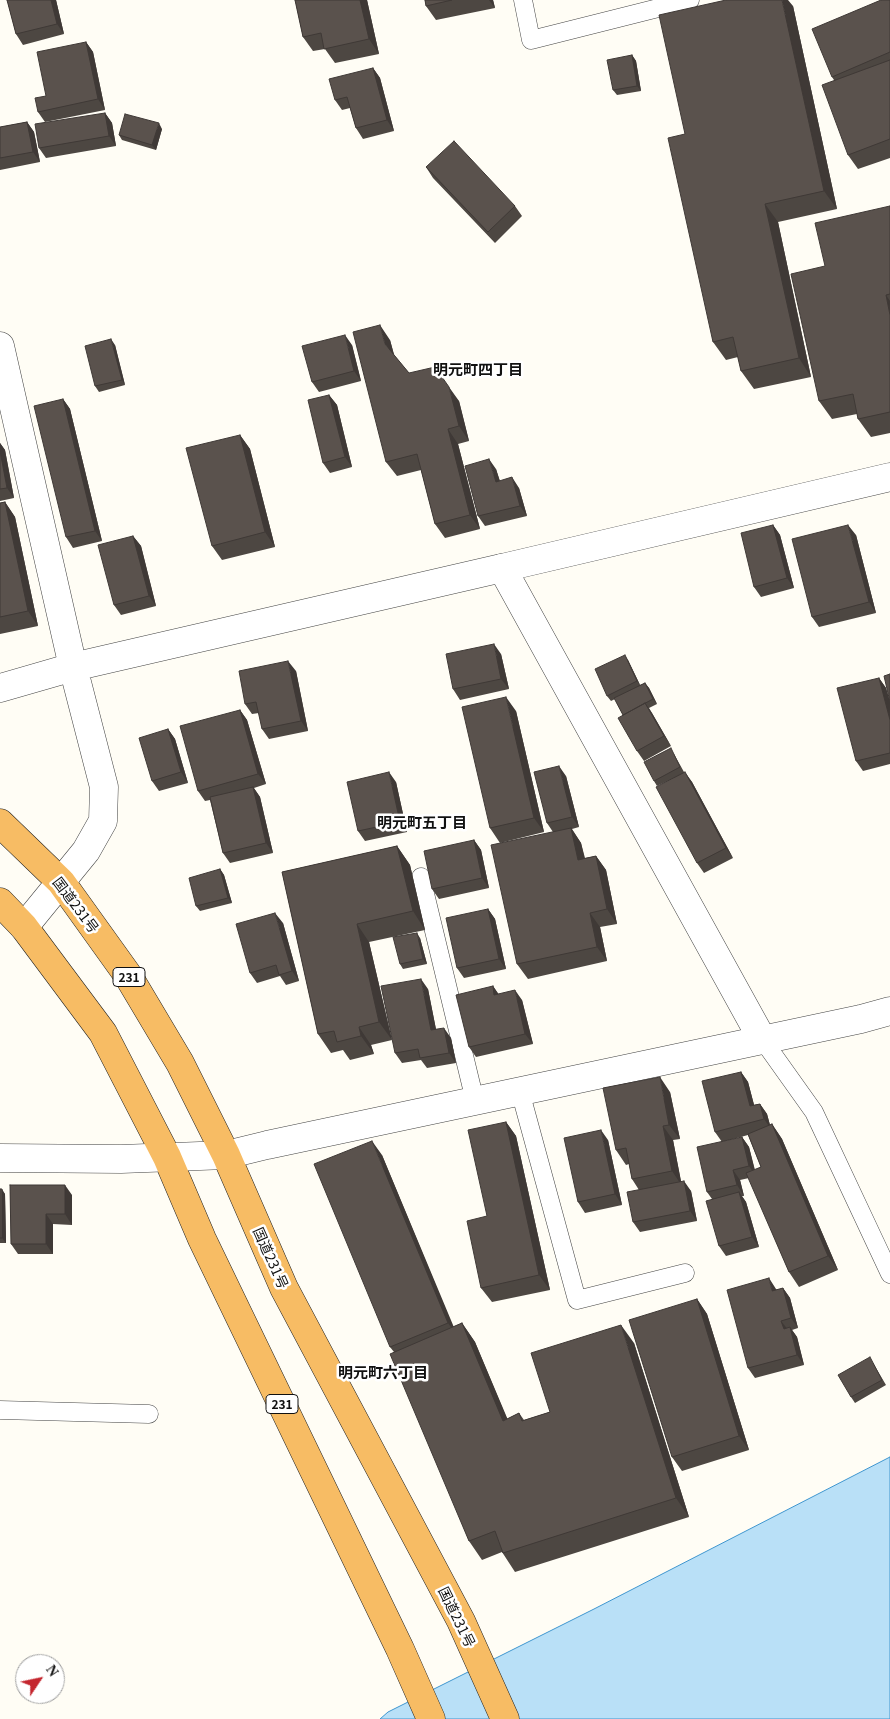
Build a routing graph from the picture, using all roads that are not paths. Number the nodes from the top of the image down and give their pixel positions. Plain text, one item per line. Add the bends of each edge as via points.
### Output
1 (523, 0) edge
2 (690, 0) edge
3 (0, 346) edge
4 (890, 477) edge
5 (502, 568) junction
6 (73, 667) junction
7 (0, 688) edge
8 (0, 823) edge
9 (421, 877) dead end
10 (61, 882) junction
11 (0, 902) edge
12 (24, 928) junction
13 (890, 1011) edge
14 (762, 1039) junction
15 (520, 1091) junction
16 (474, 1101) junction
17 (226, 1156) junction
18 (167, 1157) junction
19 (0, 1158) edge
20 (685, 1273) dead end
21 (890, 1274) edge
22 (0, 1410) edge
23 (149, 1414) dead end
24 (431, 1719) edge
25 (505, 1719) edge

1 - 2 lane via 531,40
3 - 6 street
4 - 5 street
5 - 6 street
5 - 14 street
6 - 7 street
6 - 10 street via 104,787 103,821 86,851
8 - 10 highway, 国道231号 / 231
9 - 16 lane
10 - 12 street
10 - 17 highway, 国道231号 / 231 via 132,982 180,1063
11 - 12 highway, 231
12 - 18 highway, 231 via 103,1033
13 - 14 street
14 - 15 street
14 - 21 lane via 814,1112
15 - 16 street
15 - 20 lane via 577,1300
16 - 17 street
17 - 18 street
17 - 25 highway, 国道231号 / 231 via 284,1288 460,1621
18 - 19 street
18 - 24 highway, 231 via 202,1239
22 - 23 lane

